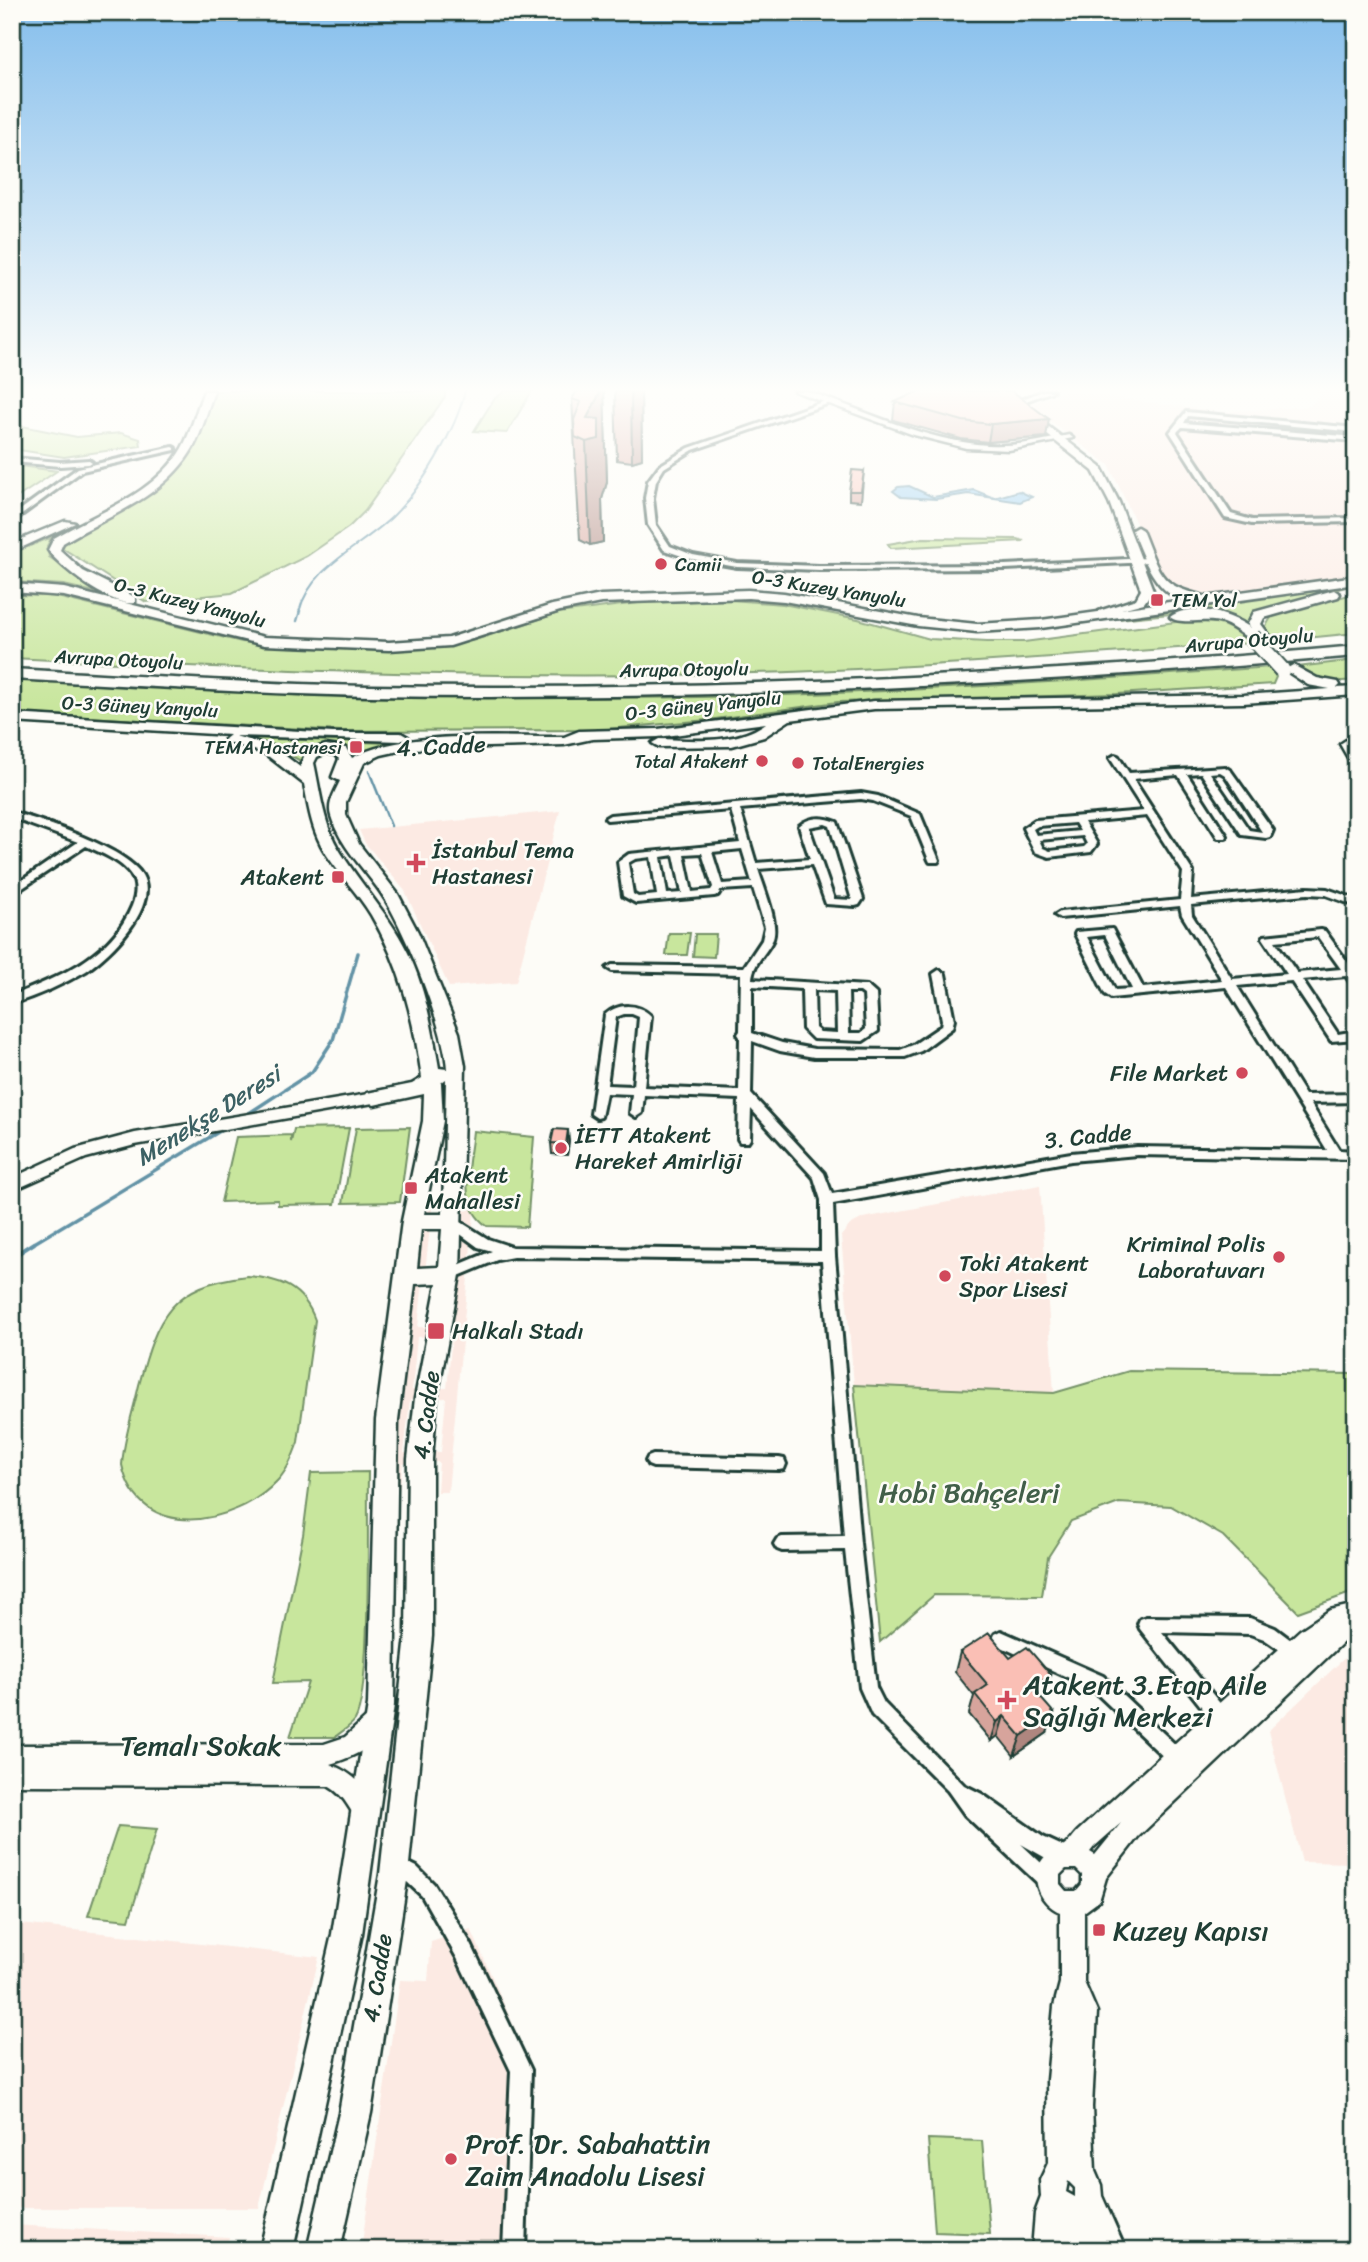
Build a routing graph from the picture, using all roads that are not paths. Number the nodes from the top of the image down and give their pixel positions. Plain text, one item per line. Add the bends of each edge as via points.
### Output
1 (43, 497) edge
2 (122, 497) edge
3 (138, 497) edge
4 (649, 497) edge
5 (1110, 497) edge
6 (1121, 497) edge
7 (1215, 497) edge
8 (12, 520) edge
9 (1356, 520) edge
10 (12, 548) edge
11 (1135, 558) junction
12 (1149, 560) junction
13 (1356, 580) edge
14 (12, 588) edge
15 (1356, 588) edge
16 (1209, 600) junction
17 (818, 603) junction
18 (1087, 617) junction
19 (167, 618) junction
20 (1258, 637) junction
21 (1356, 642) edge
22 (1356, 651) edge
23 (12, 664) edge
24 (1288, 670) junction
25 (12, 674) edge
26 (1356, 685) edge
27 (1356, 691) edge
28 (1088, 702) junction
29 (12, 718) edge
30 (74, 721) junction
31 (591, 735) junction
32 (1346, 744) dead end
33 (1115, 758) dead end
34 (1356, 762) edge
35 (1204, 771) junction
36 (1181, 772) junction
37 (1129, 776) junction
38 (311, 782) junction
39 (338, 802) junction
40 (12, 808) edge
41 (735, 808) junction
42 (1152, 813) junction
43 (12, 815) edge
44 (610, 818) dead end
45 (25, 819) junction
46 (1078, 819) junction
47 (1086, 833) junction
48 (1222, 836) dead end
49 (1033, 838) junction
50 (83, 843) junction
51 (746, 846) junction
52 (706, 849) junction
53 (678, 852) junction
54 (655, 854) junction
55 (934, 860) dead end
56 (816, 862) junction
57 (751, 866) junction
58 (758, 885) junction
59 (718, 887) junction
60 (12, 892) edge
61 (688, 896) junction
62 (663, 898) junction
63 (1185, 903) junction
64 (1356, 903) edge
65 (1059, 915) dead end
66 (611, 968) dead end
67 (939, 974) dead end
68 (747, 977) junction
69 (1294, 977) junction
70 (1352, 977) edge
71 (1228, 982) junction
72 (808, 988) junction
73 (842, 988) junction
74 (1139, 991) junction
75 (12, 1000) edge
76 (744, 1034) junction
77 (1356, 1035) edge
78 (824, 1036) junction
79 (843, 1036) junction
80 (455, 1053) junction
81 (824, 1053) junction
82 (428, 1054) junction
83 (433, 1082) junction
84 (601, 1089) junction
85 (640, 1090) junction
86 (745, 1095) junction
87 (374, 1098) junction
88 (1356, 1098) edge
89 (1302, 1099) junction
90 (636, 1113) dead end
91 (597, 1114) dead end
92 (433, 1121) junction
93 (744, 1139) dead end
94 (1336, 1154) junction
95 (1356, 1155) edge
96 (12, 1185) edge
97 (827, 1200) junction
98 (412, 1221) junction
99 (453, 1222) junction
100 (513, 1252) junction
101 (828, 1256) junction
102 (449, 1275) junction
103 (405, 1276) junction
104 (653, 1461) dead end
105 (779, 1464) dead end
106 (852, 1543) junction
107 (782, 1544) dead end
108 (1356, 1614) edge
109 (1001, 1639) dead end
110 (1293, 1651) junction
111 (379, 1718) junction
112 (1227, 1725) junction
113 (12, 1756) edge
114 (1184, 1765) junction
115 (12, 1774) edge
116 (959, 1791) junction
117 (365, 1818) junction
118 (1068, 1856) junction
119 (394, 1874) junction
120 (1093, 1876) junction
121 (1049, 1881) junction
122 (1072, 1904) junction
123 (1073, 2193) junction
124 (276, 2250) edge
125 (323, 2250) edge
126 (514, 2250) edge
127 (1045, 2250) edge
128 (1067, 2250) edge
129 (1097, 2250) edge
130 (1113, 2250) edge

1 - 8 street
2 - 10 main road
3 - 19 main road via 69,533 54,550 76,571
4 - 11 street via 652,525 667,548 737,565 1006,567
5 - 11 main road
6 - 12 main road
7 - 9 street via 1234,520
11 - 12 street
11 - 18 main road via 1147,586 1146,596 1127,608
12 - 16 main road via 1168,591 1186,599
13 - 16 main road, O-3 Kuzey Yanyolu
14 - 19 main road, O-3 Kuzey Yanyolu via 64,592
15 - 20 main road via 1259,614 1254,624
16 - 18 main road, O-3 Kuzey Yanyolu
17 - 18 main road, O-3 Kuzey Yanyolu via 977,628
17 - 19 main road, O-3 Kuzey Yanyolu via 738,594 601,599 450,642 389,646 264,641
17 - 20 main road via 950,632 1045,632 1208,615 1236,623
20 - 24 main road, bridge
21 - 23 highway, Avrupa Otoyolu via 1017,668 710,680 326,680
22 - 25 highway, Avrupa Otoyolu via 1034,677 754,689 358,690
24 - 26 main road via 1313,682
24 - 28 main road via 1284,683 1267,691
27 - 28 main road, O-3 Güney Yanyolu
28 - 31 main road, O-3 Güney Yanyolu via 874,705 796,714 755,736 720,741 653,742
29 - 30 main road, O-3 Güney Yanyolu
30 - 31 main road, O-3 Güney Yanyolu via 333,737
30 - 38 main road via 241,740 269,750
31 - 39 main road, 4. Cadde via 565,741 383,749 358,761
32 - 34 street
33 - 37 street
35 - 35 street via 1246,833 1266,835 1268,830 1228,773
35 - 36 street
36 - 37 street
36 - 48 street
37 - 42 street
38 - 39 main road via 307,763 311,754 341,751 346,759
38 - 82 main road, 4. Cadde via 330,847 378,913 403,960
39 - 80 main road, 4. Cadde via 338,815 352,845 390,894 410,932 442,1007
40 - 45 street
41 - 44 street
41 - 51 street
41 - 55 street via 875,798 915,814
42 - 46 street
42 - 63 street via 1188,872
43 - 45 street
45 - 50 street
46 - 47 street
46 - 49 street via 1035,823 1028,828
47 - 49 street
47 - 49 street via 1092,844 1087,850 1049,854 1039,850
50 - 60 street
50 - 75 street via 127,863 139,877 135,912 115,939 82,968
51 - 52 street
51 - 57 street
52 - 53 street
52 - 59 street
53 - 54 street
53 - 61 street
54 - 62 street
54 - 62 street via 623,862 628,896 636,900
56 - 56 street via 804,826 810,822 834,824 858,899 855,903 830,902
56 - 57 street
57 - 58 street
58 - 59 street
58 - 68 street via 770,927
59 - 61 street via 714,893
61 - 62 street
63 - 64 street via 1307,891 1327,892
63 - 65 street
63 - 71 street via 1187,915
66 - 68 street
67 - 81 street via 946,1028 917,1048 901,1054
68 - 72 street
68 - 76 street
69 - 70 street
69 - 70 street via 1268,938 1321,933
69 - 71 street
69 - 77 street via 1335,1038
71 - 74 street
71 - 89 street
72 - 73 street
72 - 78 street via 809,1029
73 - 79 street
73 - 79 street via 863,989 870,995 872,1031 863,1037
74 - 74 street via 1111,994 1080,934 1108,931
76 - 81 street via 780,1047
76 - 86 street
78 - 79 street
78 - 81 street
80 - 83 main road
80 - 99 main road, 4. Cadde
82 - 83 main road, 4. Cadde
82 - 87 main road via 418,1077 407,1086
83 - 87 main road
83 - 92 main road, 4. Cadde
84 - 85 street
84 - 85 street via 611,1015 620,1009 638,1010 645,1016
84 - 91 street
85 - 86 street
85 - 90 street
86 - 93 street
86 - 97 street via 820,1176
87 - 92 main road via 409,1100
87 - 96 street via 135,1139 81,1153
88 - 89 street
89 - 94 street
92 - 98 main road, 4. Cadde
94 - 95 street, 3. Cadde
94 - 97 street, 3. Cadde via 1137,1151
97 - 101 street
98 - 99 main road
98 - 103 main road, 4. Cadde
99 - 100 street via 483,1243
99 - 102 main road, 4. Cadde
100 - 101 street
100 - 102 street
101 - 106 street
102 - 103 main road
102 - 119 main road, 4. Cadde via 426,1398 420,1459 419,1636
103 - 111 main road, 4. Cadde via 387,1420 385,1636
104 - 105 street
106 - 107 street
106 - 116 street via 868,1688 878,1709
108 - 110 street via 1321,1625
108 - 112 street
109 - 114 street via 1097,1682
110 - 112 street
110 - 112 street via 1250,1626 1146,1623
111 - 113 street via 363,1738 324,1755
111 - 117 main road, 4. Cadde
112 - 114 street
114 - 118 street
114 - 120 street
115 - 117 street, Temalı Sokak via 328,1775 351,1787
116 - 118 street via 1029,1841
116 - 121 street via 971,1809
117 - 124 main road, 4. Cadde via 347,1934
118 - 120 street via 1085,1863
118 - 121 street via 1053,1862
119 - 125 main road, 4. Cadde via 355,2113
119 - 126 street via 411,1873 428,1890 464,1951 521,2070
120 - 122 street via 1090,1897
121 - 122 street via 1056,1895
122 - 123 street via 1072,1983 1085,2012
123 - 127 street via 1048,2213
123 - 128 street via 1073,2233
123 - 129 street
123 - 130 street

